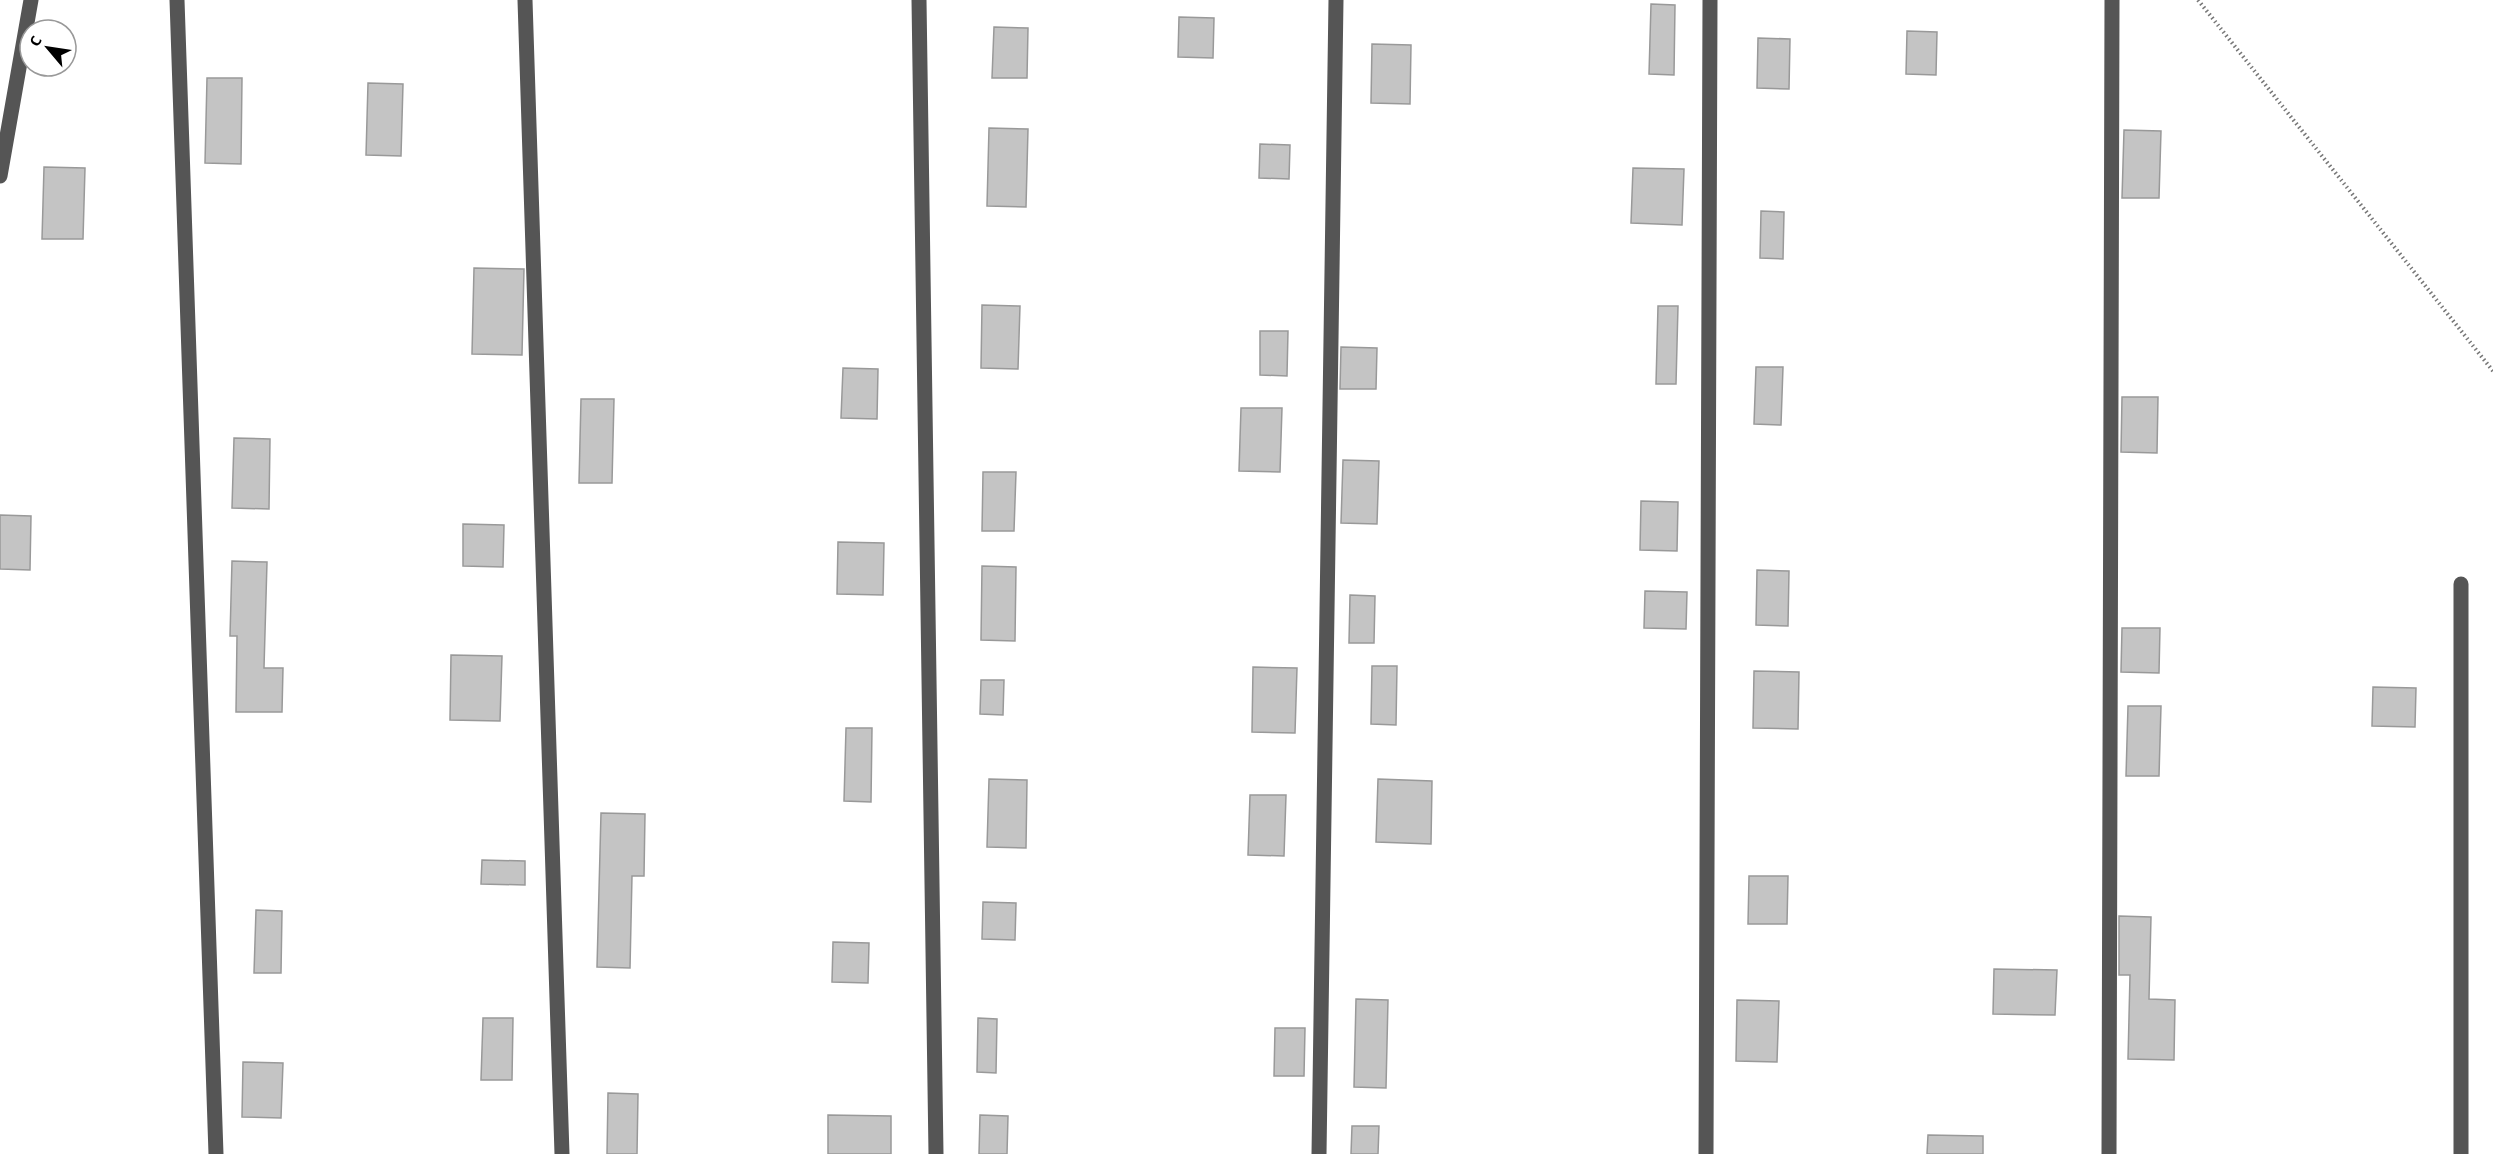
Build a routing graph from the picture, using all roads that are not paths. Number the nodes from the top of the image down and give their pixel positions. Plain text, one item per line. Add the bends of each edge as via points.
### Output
1 (31, 0) edge
2 (177, 0) edge
3 (525, 0) edge
4 (919, 0) edge
5 (1335, 0) edge
6 (1710, 0) edge
7 (2112, 0) edge
8 (0, 176) edge
9 (2461, 584) dead end
10 (216, 1154) edge
11 (562, 1154) edge
12 (936, 1154) edge
13 (1319, 1154) edge
14 (1706, 1154) edge
15 (2109, 1154) edge
16 (2461, 1154) edge

1 - 8 street
2 - 10 street
3 - 11 street
4 - 12 street
5 - 13 street
6 - 14 street
7 - 15 street
9 - 16 street

